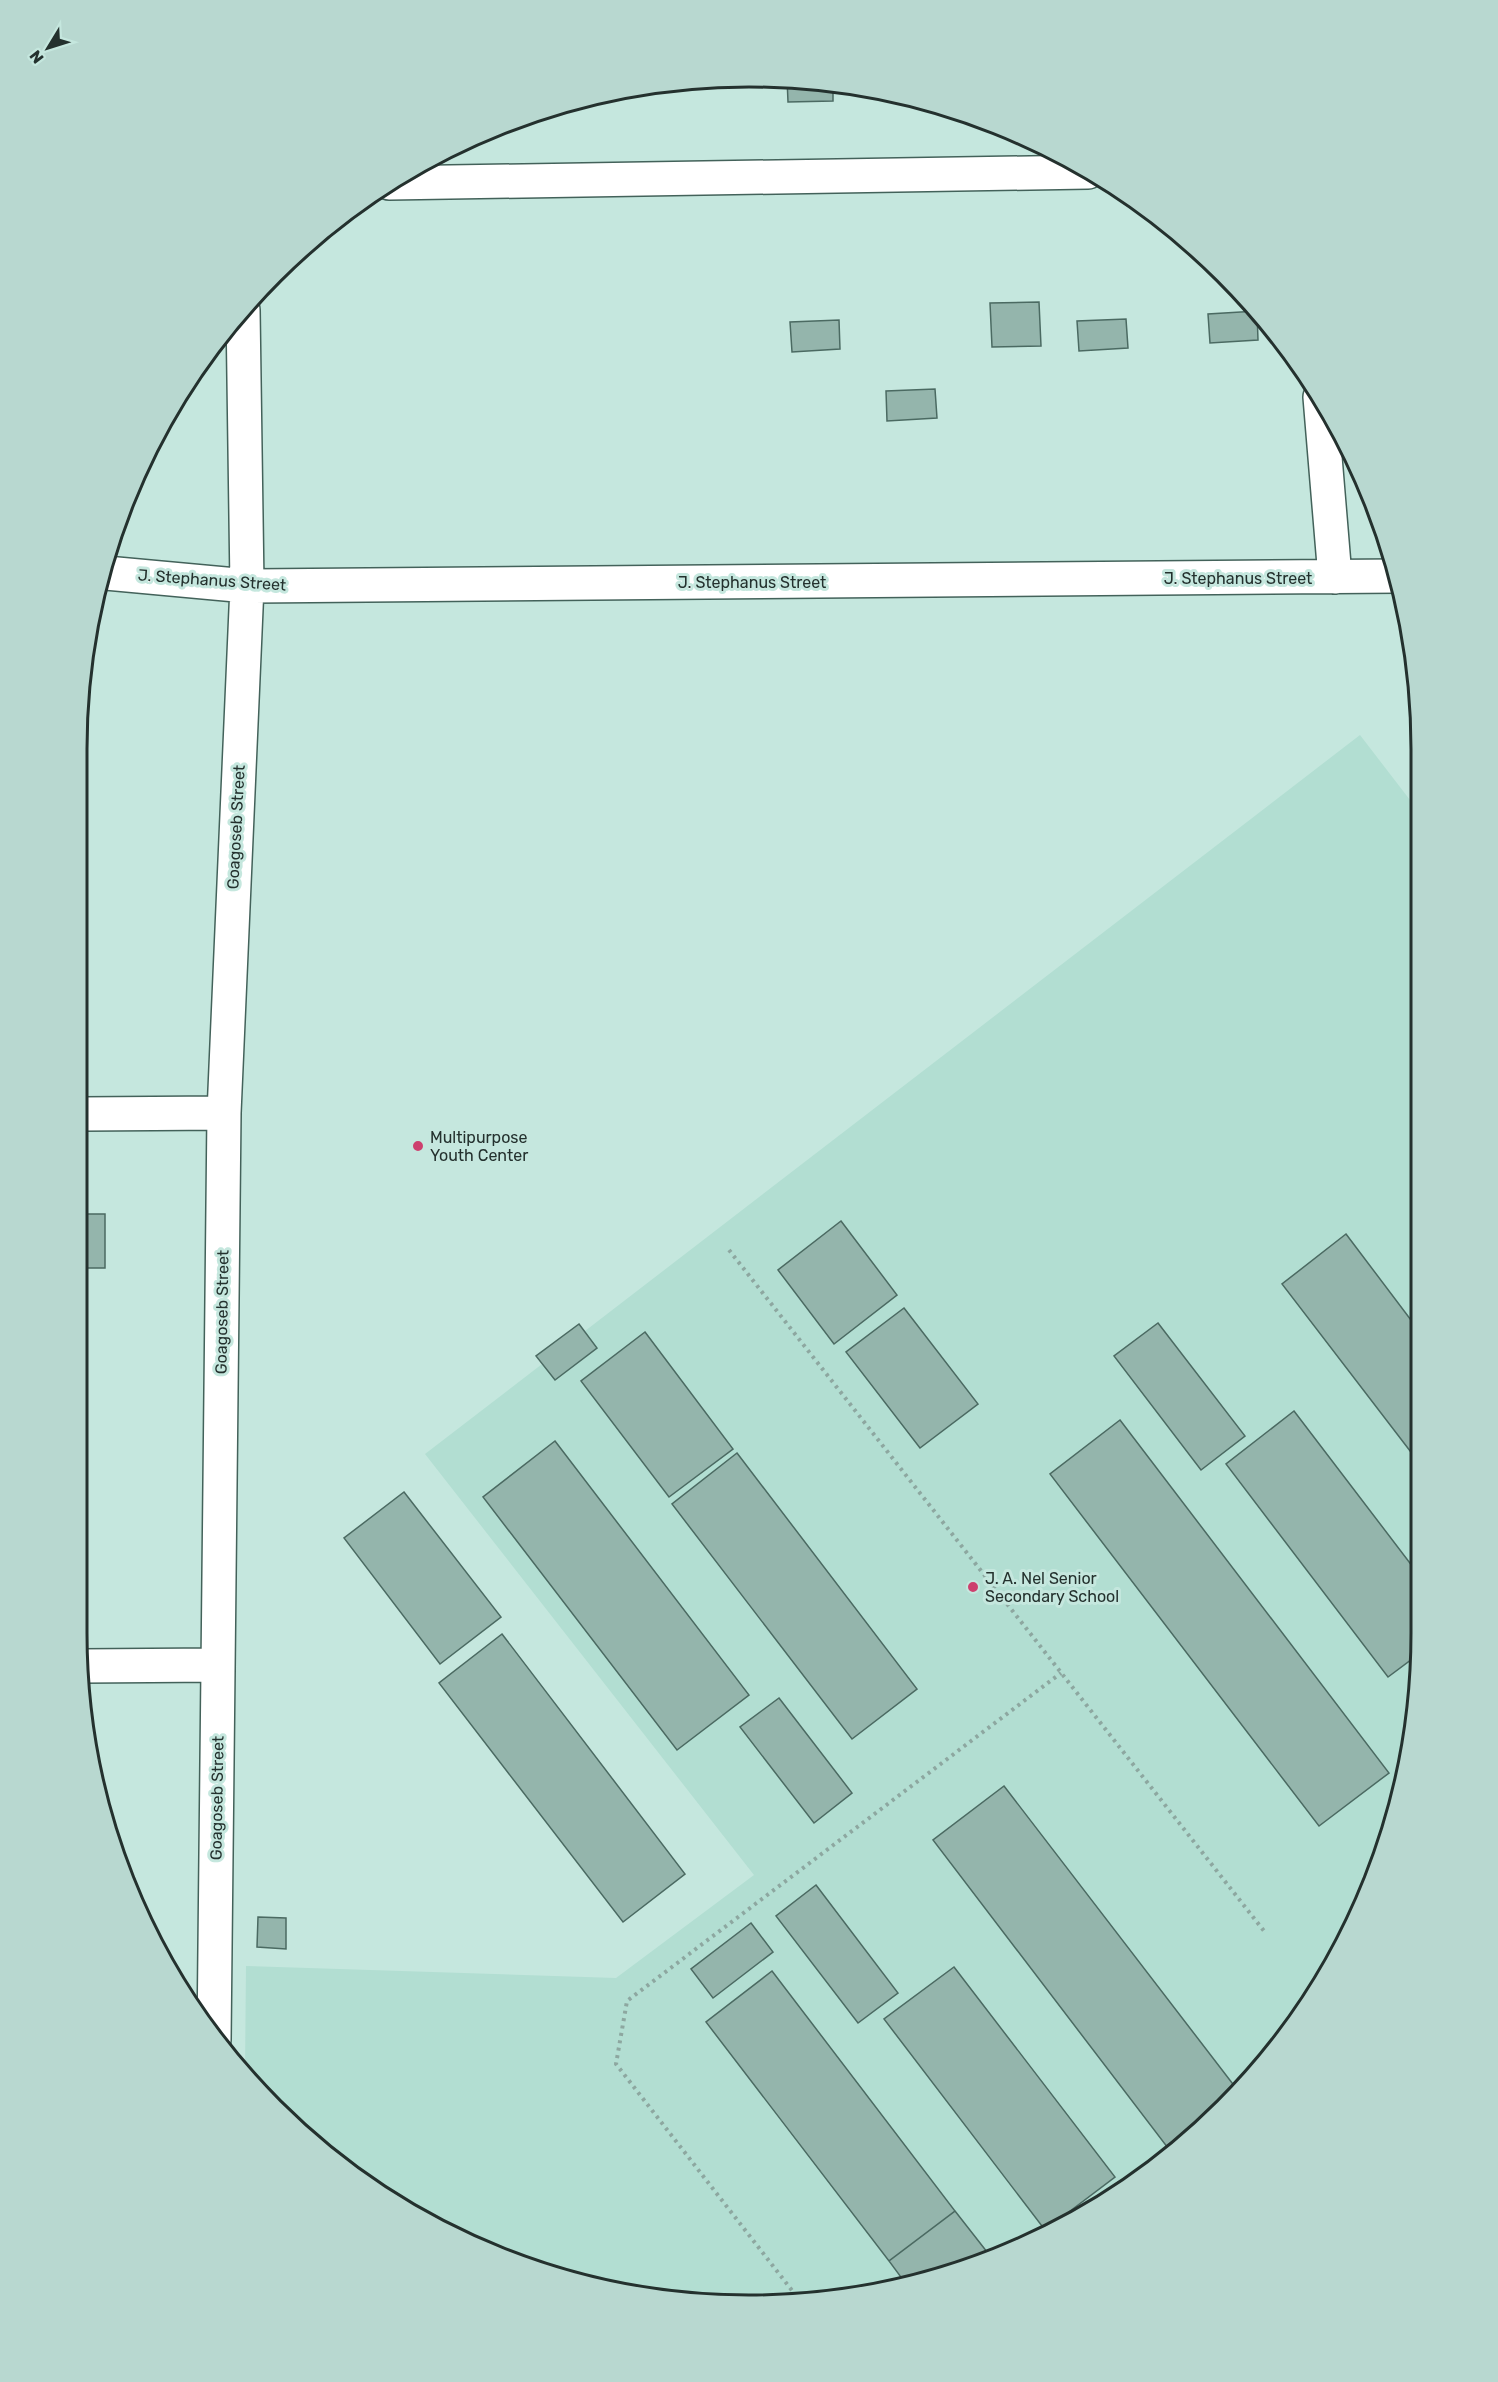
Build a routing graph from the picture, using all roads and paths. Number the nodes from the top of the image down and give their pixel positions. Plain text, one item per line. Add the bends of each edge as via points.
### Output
1 (1073, 172) edge
2 (407, 183) edge
3 (243, 323) edge
4 (1322, 418) edge
5 (111, 573) edge
6 (1387, 576) edge
7 (1335, 577) junction
8 (247, 586) junction
9 (224, 1113) junction
10 (87, 1114) edge
11 (729, 1250) dead end
12 (218, 1665) junction
13 (88, 1666) edge
14 (1061, 1673) junction
15 (1264, 1931) dead end
16 (214, 2022) edge
17 (795, 2294) edge

1 - 2 street
3 - 8 street, Goagoseb Street
4 - 7 street
5 - 8 street, J. Stephanus Street
6 - 7 street, J. Stephanus Street
7 - 8 street, J. Stephanus Street
8 - 9 street, Goagoseb Street
9 - 10 street
9 - 12 street, Goagoseb Street
11 - 14 path
12 - 13 street
12 - 16 street, Goagoseb Street
14 - 15 path
14 - 17 path via 627,2001 616,2064

